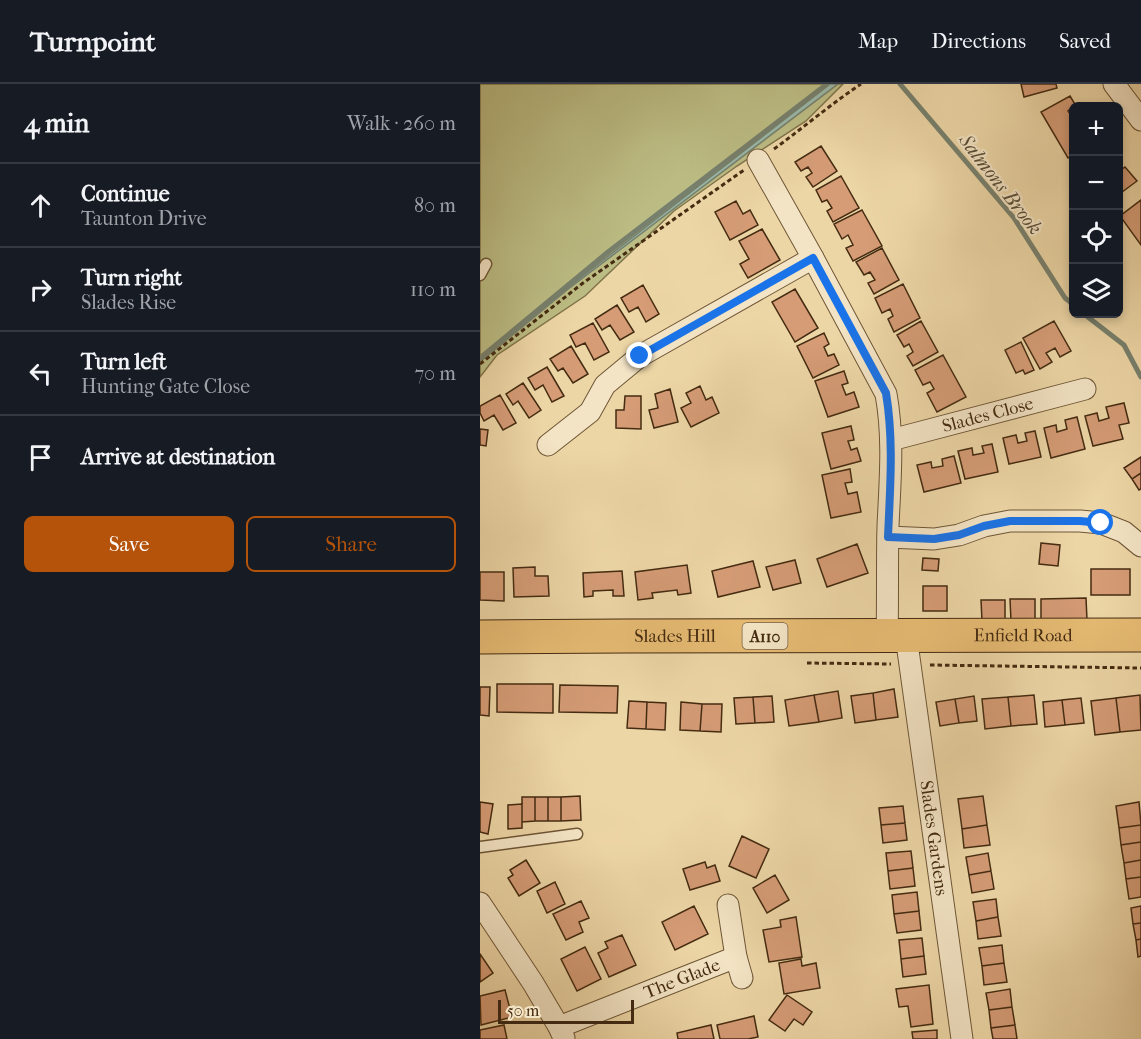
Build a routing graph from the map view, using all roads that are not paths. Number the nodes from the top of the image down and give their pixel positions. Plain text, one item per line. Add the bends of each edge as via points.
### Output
1 (1114, 84) edge
2 (1141, 120) edge
3 (758, 160) road end
4 (813, 258) junction
5 (486, 264) dead end
6 (480, 275) edge
7 (1085, 389) dead end
8 (891, 440) junction
9 (548, 445) dead end
10 (888, 537) junction
11 (1141, 546) edge
12 (1141, 635) edge
13 (480, 638) edge
14 (901, 646) junction
15 (577, 834) dead end
16 (480, 847) edge
17 (480, 903) edge
18 (728, 905) dead end
19 (736, 957) junction
20 (742, 978) dead end
21 (562, 1033) edge
22 (962, 1039) edge

1 - 2 street
3 - 4 street, Slades Gardens
4 - 8 street, Slades Gardens via 886,393
4 - 9 street via 640,356 605,385 590,412
5 - 6 lane
7 - 8 street, Slades Close
8 - 10 street, Slades Gardens
10 - 11 street via 934,539 1010,521 1080,521 1101,523 1124,532
10 - 14 street, Slades Gardens
12 - 14 main road, Enfield Road / A110
13 - 14 main road, Slades Hill / A110 via 624,636
14 - 22 street, Slades Gardens
15 - 16 lane
17 - 21 street
18 - 19 street, The Glade
19 - 20 street, The Glade
19 - 21 street, The Glade

